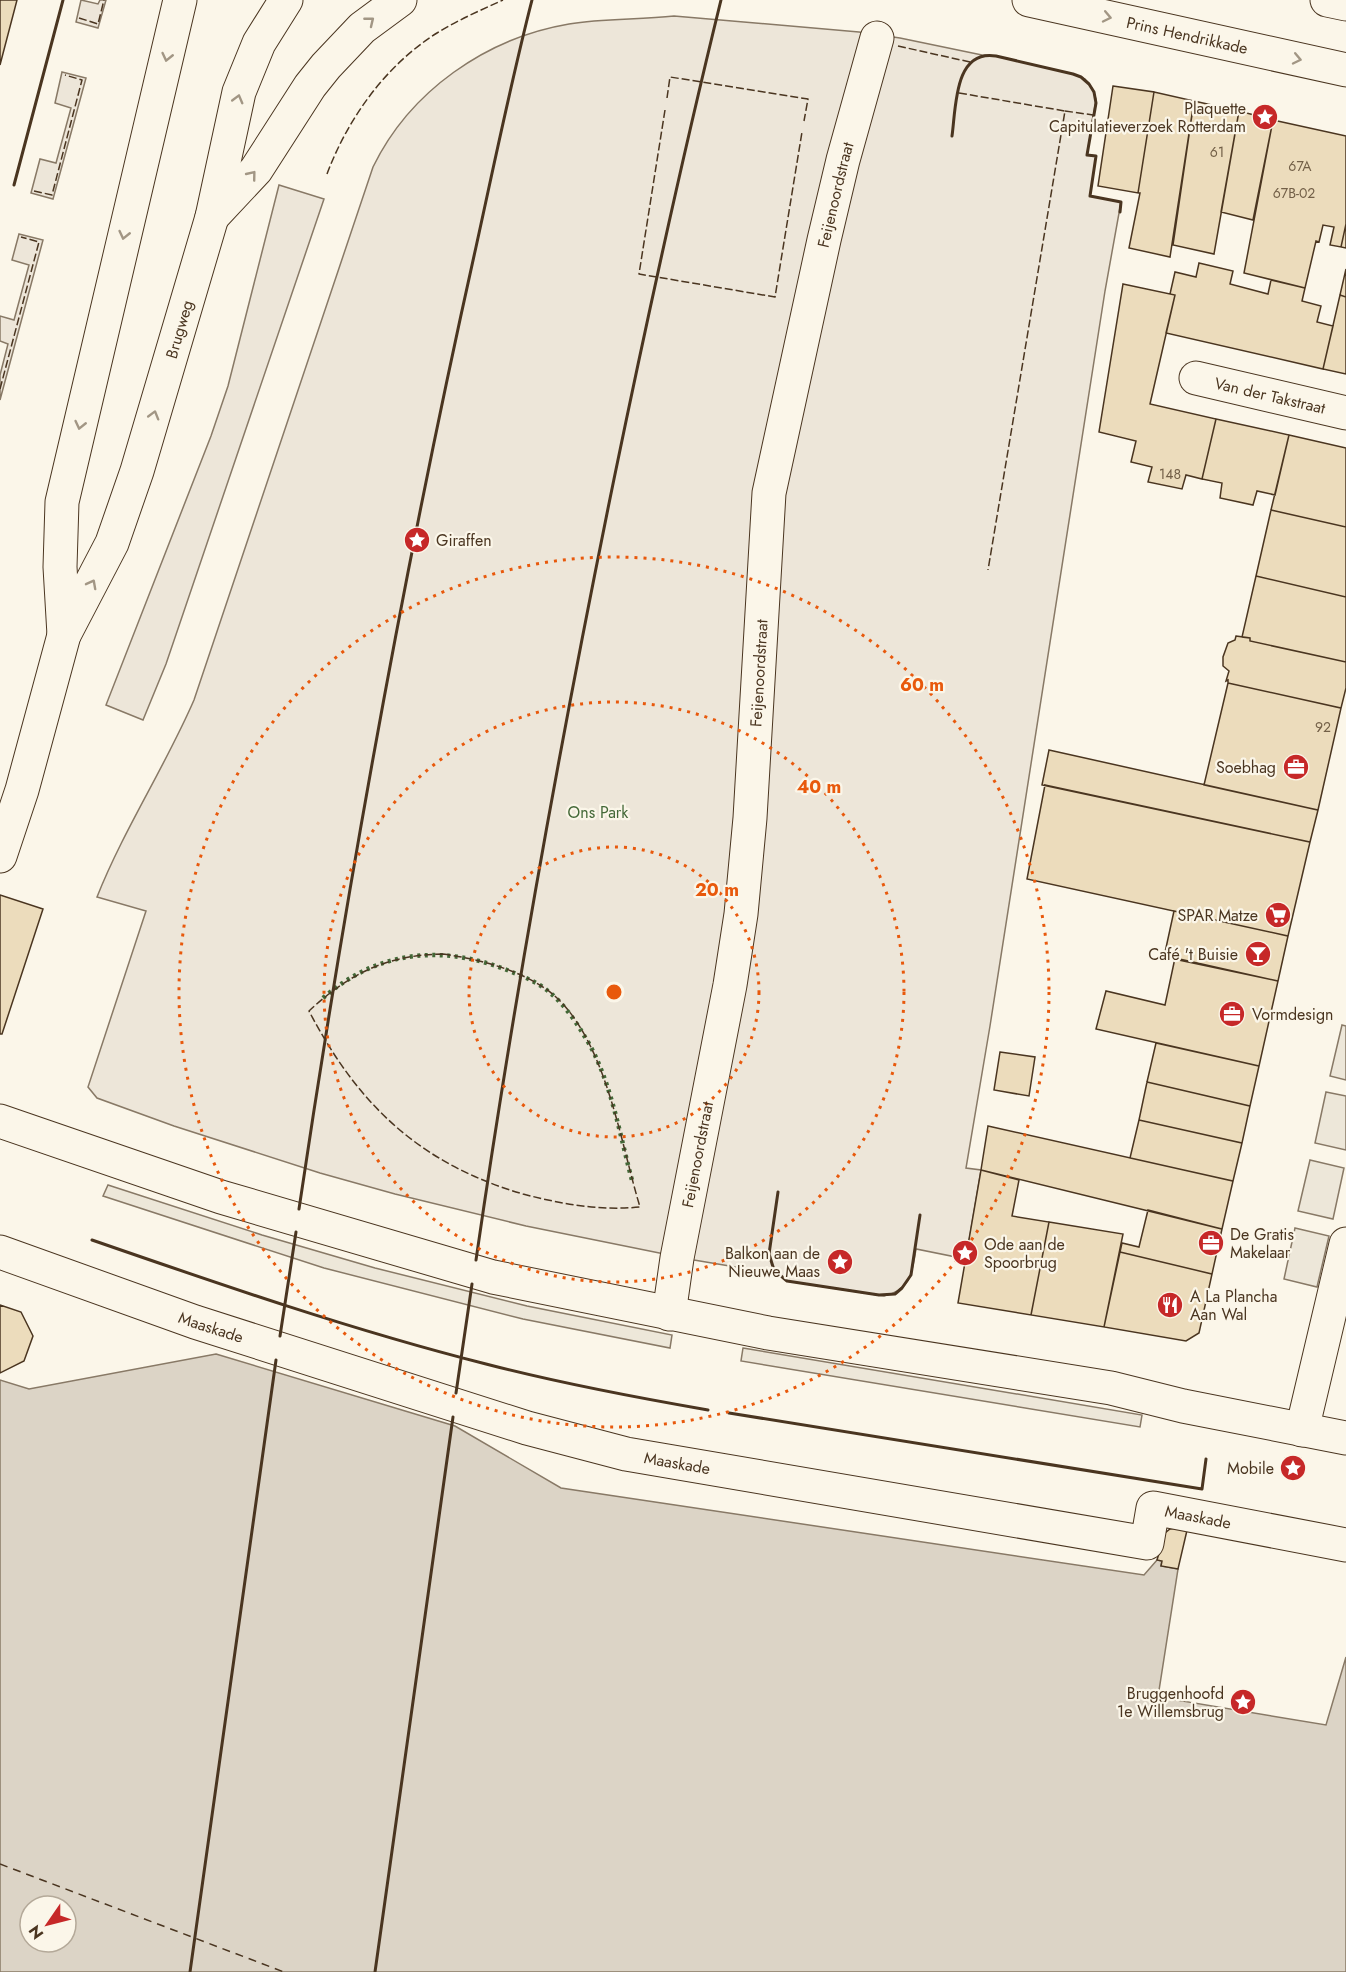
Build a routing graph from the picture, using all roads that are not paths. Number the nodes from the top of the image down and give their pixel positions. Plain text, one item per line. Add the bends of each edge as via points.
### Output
1 (180, 0) edge
2 (400, 0) edge
3 (1029, 0) edge
4 (1328, 0) edge
5 (1346, 4) edge
6 (280, 5) edge
7 (877, 38) dead end
8 (1346, 70) edge
9 (212, 218) junction
10 (1196, 378) dead end
11 (1346, 413) edge
12 (64, 635) junction
13 (0, 856) edge
14 (0, 1121) edge
15 (1346, 1244) edge
16 (0, 1252) edge
17 (669, 1314) junction
18 (1302, 1430) junction
19 (1346, 1438) edge
20 (1346, 1545) edge

1 -> 12 street, Brugweg via 63,502 60,567
9 -> 2 street via 256,170 326,66 362,28
3 -> 8 street, Prins Hendrikkade
4 - 5 street
9 -> 6 street, Brugweg via 239,92
7 - 17 street, Feijenoordstraat via 824,240 769,493 741,914
12 -> 9 street, Brugweg via 124,511
10 - 11 street, Van der Takstraat
12 - 13 street, Brugweg
14 - 17 street via 221,1197 436,1261
15 - 18 street
16 - 20 street, Maaskade via 206,1326 527,1428 626,1454 1147,1543 1153,1508
17 - 18 street via 888,1354 1111,1388
18 - 19 street

